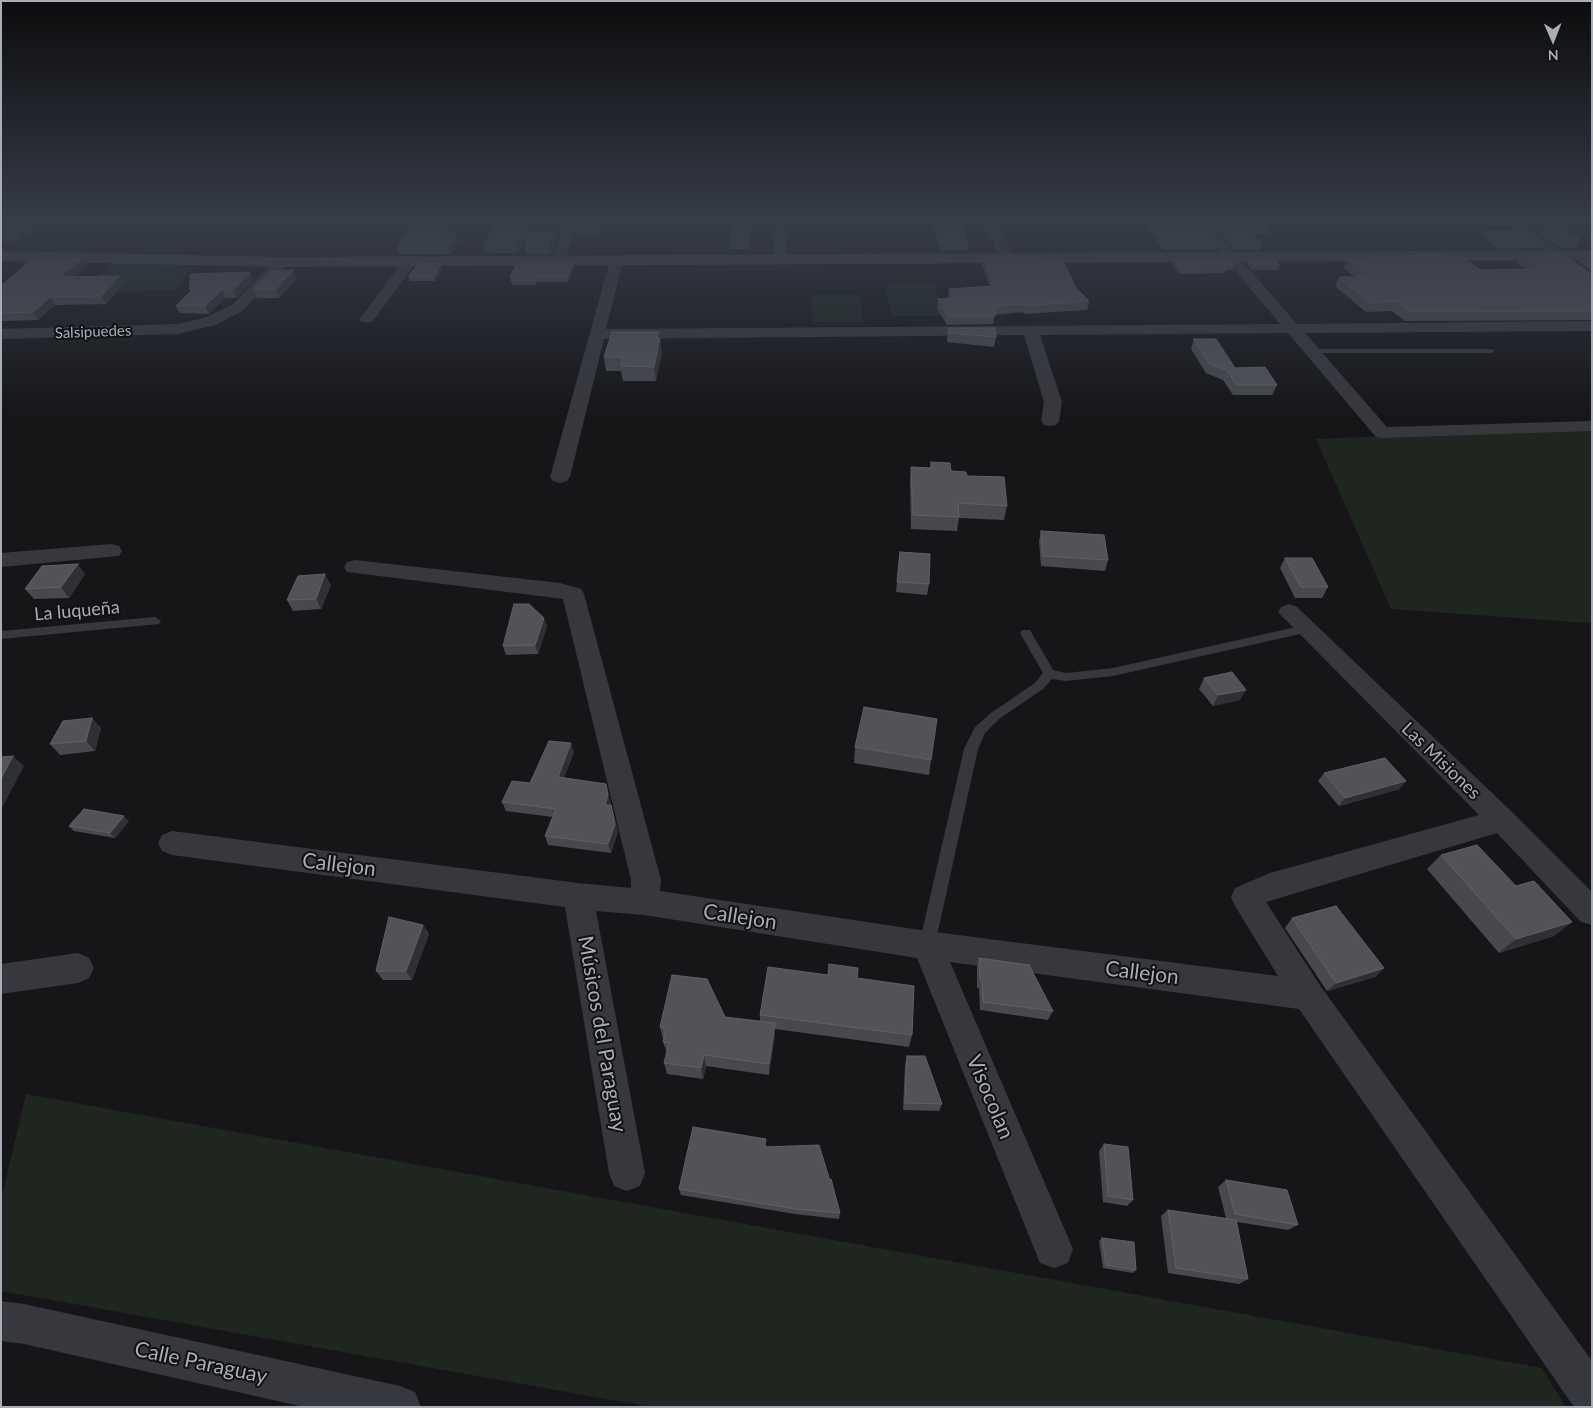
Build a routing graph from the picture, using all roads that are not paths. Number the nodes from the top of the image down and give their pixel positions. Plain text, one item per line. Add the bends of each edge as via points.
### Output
1 (256, 288) edge
2 (390, 288) edge
3 (610, 288) edge
4 (1255, 288) edge
5 (366, 319) dead end
6 (1592, 326) edge
7 (1290, 327) junction
8 (1030, 330) junction
9 (1, 334) edge
10 (599, 334) junction
11 (1311, 351) junction
12 (1490, 351) dead end
13 (1050, 422) dead end
14 (1592, 426) edge
15 (560, 477) dead end
16 (111, 551) dead end
17 (1, 560) edge
18 (355, 567) dead end
19 (1297, 620) joint
20 (155, 622) dead end
21 (1026, 633) dead end
22 (1, 635) edge
23 (1049, 674) junction
24 (1502, 820) junction
25 (172, 843) dead end
26 (578, 896) junction
27 (644, 902) junction
28 (1592, 912) edge
29 (927, 945) junction
30 (78, 968) dead end
31 (1, 979) edge
32 (1308, 994) junction
33 (627, 1173) dead end
34 (1054, 1249) dead end
35 (1, 1321) edge
36 (1592, 1397) edge
37 (400, 1407) edge

1 - 9 street, Salsipuedes via 237,308 209,322 178,329
2 - 5 street
3 - 10 street
4 - 7 street
6 - 7 street
7 - 8 street
7 - 11 street
8 - 10 street
8 - 13 street via 1053,402
10 - 15 street
11 - 12 lane
11 - 14 street via 1382,433
16 - 17 street
18 - 27 street via 573,594 646,880
19 - 23 lane via 1112,672 1066,677
19 - 24 street, Las Misiones
20 - 22 lane, La luqueña
21 - 23 lane
23 - 29 lane via 1039,686 980,730 971,749
24 - 28 street, Las Misiones
24 - 32 street via 1250,893 1246,897 1248,904
25 - 26 street, Callejon
26 - 27 street, Callejon
26 - 33 street, Músicos del Paraguay
27 - 29 street, Callejon
29 - 32 street, Callejon
29 - 34 street, Visocolan
30 - 31 street
32 - 36 street
35 - 37 street, Calle Paraguay

